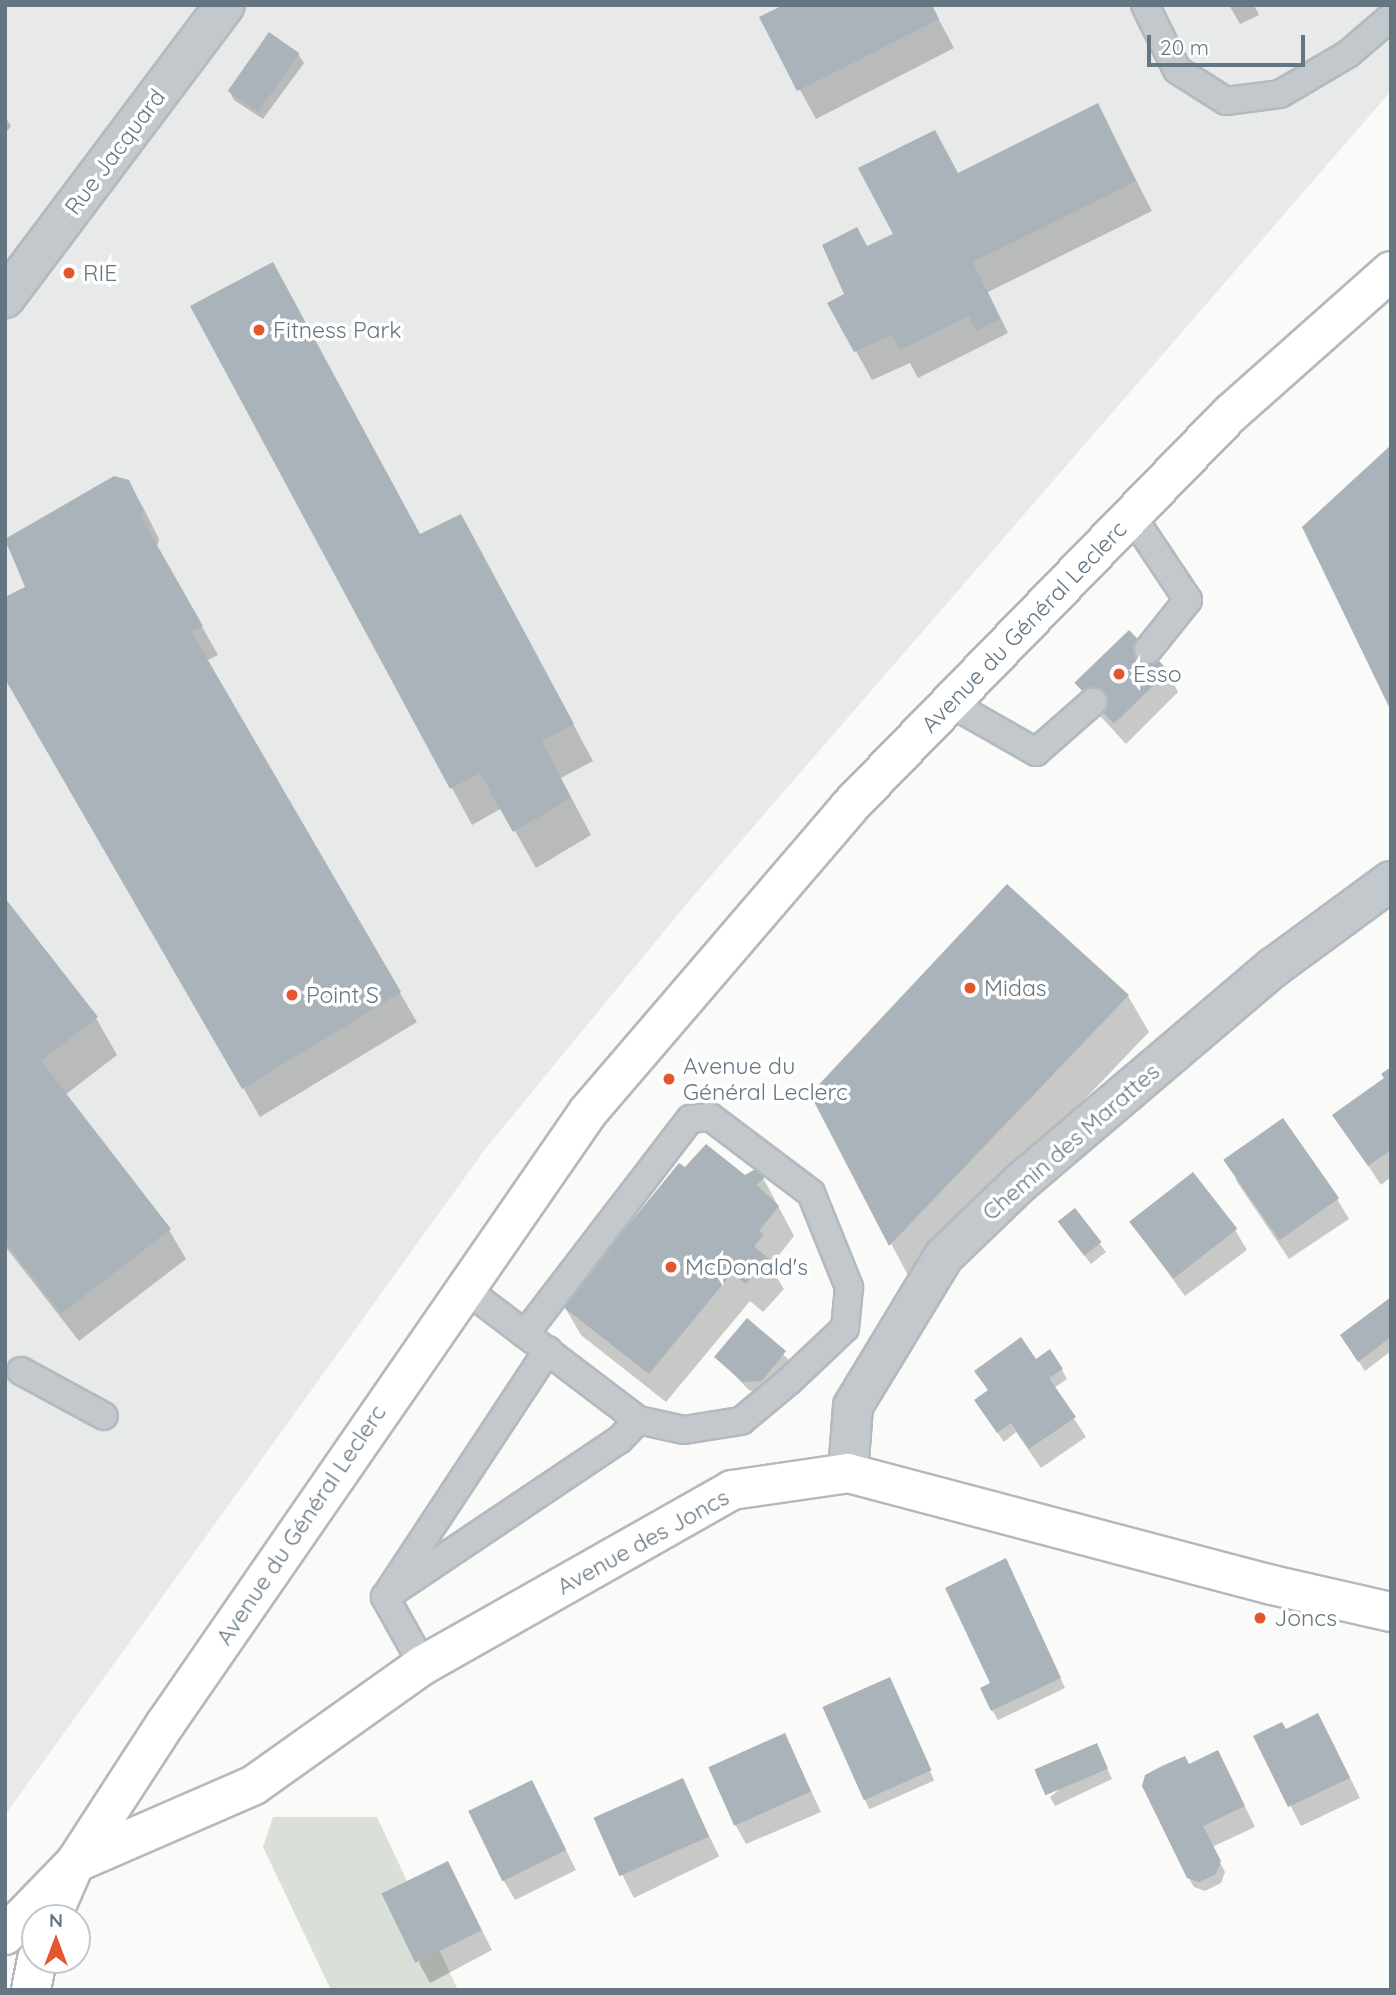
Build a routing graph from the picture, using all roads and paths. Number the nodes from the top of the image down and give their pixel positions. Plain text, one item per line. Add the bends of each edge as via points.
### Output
1 (225, 5) edge
2 (1145, 5) edge
3 (1391, 18) edge
4 (1391, 271) edge
5 (5, 298) edge
6 (1132, 516) junction
7 (1149, 650) dead end
8 (1093, 702) dead end
9 (950, 703) junction
10 (1391, 881) edge
11 (463, 1287) junction
12 (525, 1334) junction
13 (548, 1350) junction
14 (21, 1371) dead end
15 (104, 1416) dead end
16 (638, 1420) junction
17 (848, 1474) junction
18 (385, 1597) junction
19 (1391, 1612) edge
20 (423, 1665) junction
21 (75, 1863) junction
22 (57, 1904) edge
23 (5, 1935) edge

1 - 5 street, Rue Jacquard
2 - 3 lane via 1177,70 1226,101 1280,94 1348,54
4 - 6 main road, Avenue du Général Leclerc via 1230,414
6 - 7 lane via 1188,600
6 - 9 main road, Avenue du Général Leclerc
8 - 9 lane via 1035,752
9 - 11 main road, Avenue du Général Leclerc via 849,807 660,1023 588,1112
10 - 17 street, Chemin des Marattes via 1263,976 1021,1182 944,1256 853,1406
11 - 12 lane
11 - 21 main road, Avenue du Général Leclerc
12 - 13 lane
12 - 16 lane via 690,1119 710,1117 811,1193 849,1287 845,1328 741,1421 684,1430
13 - 16 lane
13 - 18 lane
14 - 15 lane
16 - 18 lane via 619,1440
17 - 19 main road, Avenue des Joncs
17 - 20 main road, Avenue des Joncs via 732,1490
18 - 20 lane
20 - 21 main road, Avenue des Joncs via 254,1785
21 - 22 main road, Avenue du Général Leclerc
21 - 23 main road, Avenue du Général Leclerc

